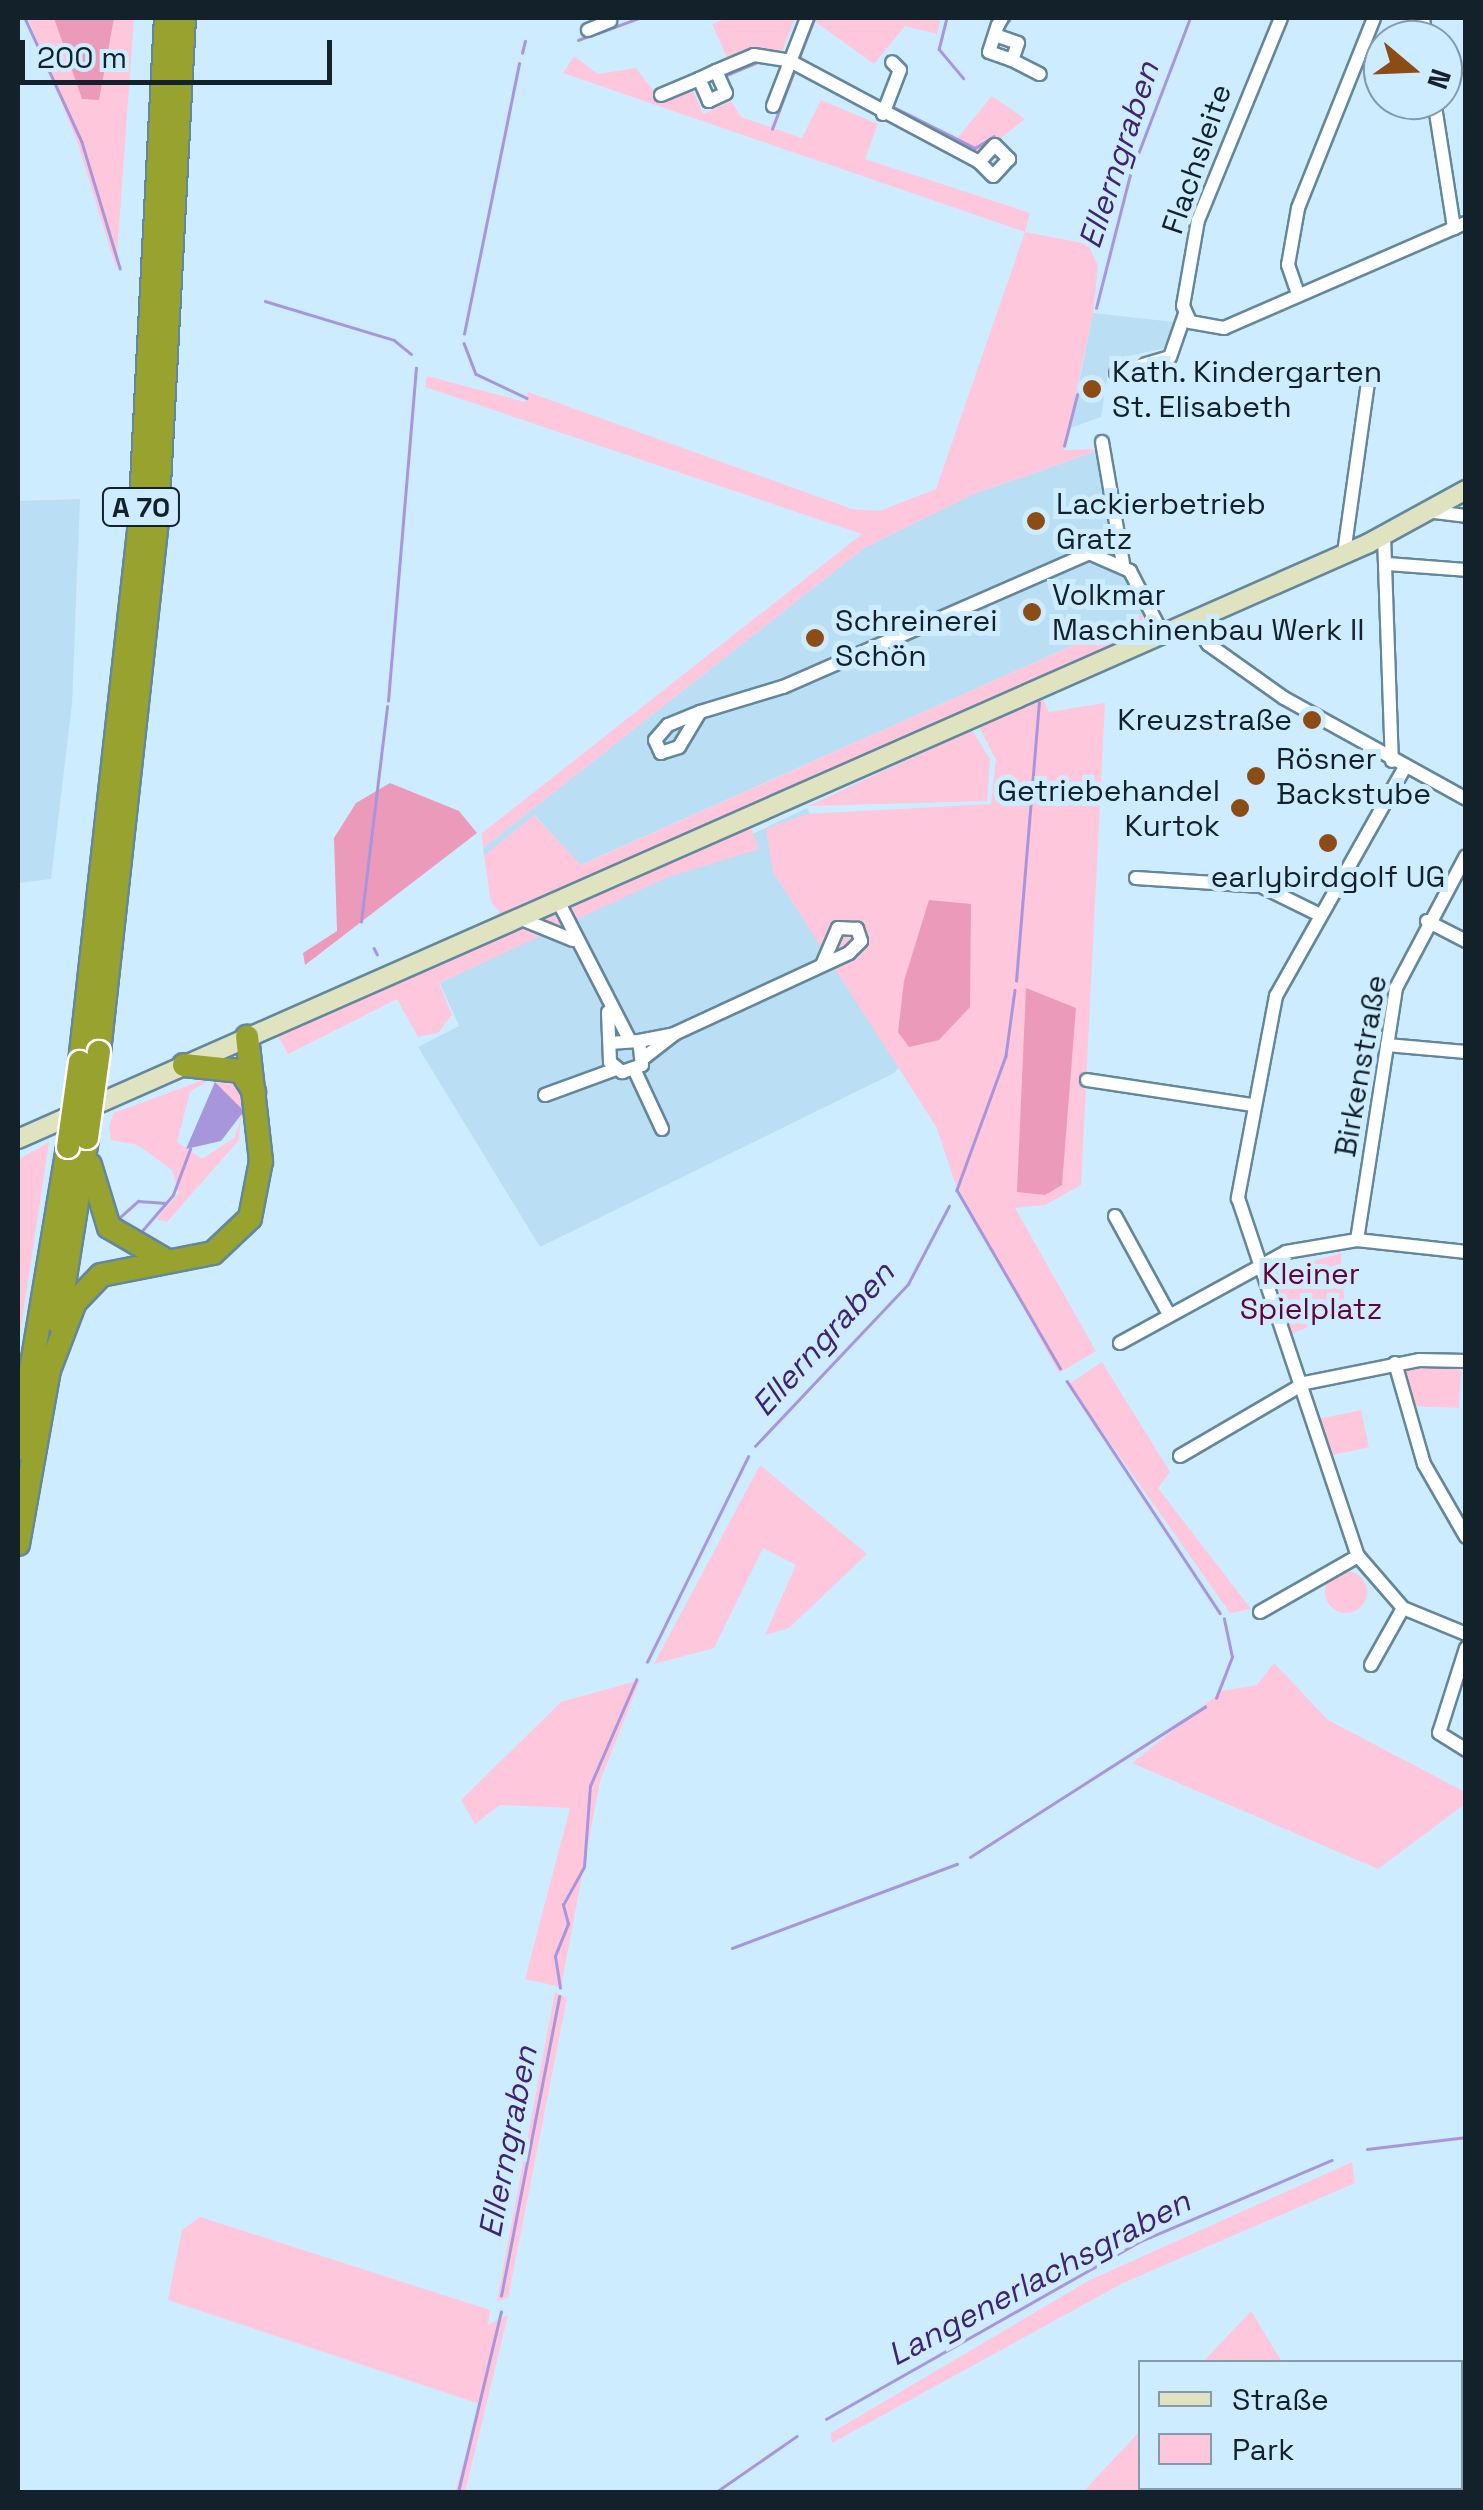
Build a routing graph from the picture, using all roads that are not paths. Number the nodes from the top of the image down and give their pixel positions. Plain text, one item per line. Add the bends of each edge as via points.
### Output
1 (166, 18) edge
2 (184, 18) edge
3 (807, 18) edge
4 (1002, 18) edge
5 (1280, 18) edge
6 (1374, 18) edge
7 (612, 19) edge
8 (588, 30) dead end
9 (790, 61) junction
10 (892, 62) dead end
11 (716, 71) junction
12 (1040, 74) dead end
13 (698, 79) junction
14 (661, 95) dead end
15 (773, 106) dead end
16 (883, 114) junction
17 (1438, 120) edge
18 (979, 162) dead end
19 (1460, 225) edge
20 (1297, 291) junction
21 (1185, 314) junction
22 (1116, 373) dead end
23 (1368, 383) dead end
24 (1102, 442) dead end
25 (1466, 490) edge
26 (1434, 512) junction
27 (1466, 516) edge
28 (1384, 536) junction
29 (1344, 553) junction
30 (1123, 563) junction
31 (1387, 564) junction
32 (1466, 570) edge
33 (1192, 620) junction
34 (1162, 633) junction
35 (700, 712) dead end
36 (1399, 764) junction
37 (1466, 799) edge
38 (1466, 856) edge
39 (1136, 878) dead end
40 (557, 899) junction
41 (1318, 914) junction
42 (516, 917) junction
43 (1427, 921) junction
44 (574, 940) junction
45 (1466, 941) edge
46 (822, 965) dead end
47 (608, 1012) junction
48 (674, 1034) junction
49 (247, 1037) junction
50 (633, 1039) junction
51 (1387, 1044) junction
52 (611, 1048) junction
53 (1466, 1052) edge
54 (90, 1057) junction
55 (645, 1057) junction
56 (184, 1066) junction
57 (616, 1069) junction
58 (636, 1071) junction
59 (584, 1076) junction
60 (1087, 1080) dead end
61 (256, 1095) junction
62 (545, 1095) dead end
63 (1252, 1105) junction
64 (662, 1129) dead end
65 (18, 1139) edge
66 (78, 1142) junction
67 (1115, 1216) dead end
68 (1357, 1240) junction
69 (1466, 1252) edge
70 (165, 1260) junction
71 (1257, 1265) junction
72 (1167, 1311) junction
73 (1120, 1343) dead end
74 (34, 1347) junction
75 (1466, 1361) edge
76 (1396, 1364) junction
77 (49, 1370) junction
78 (1305, 1383) junction
79 (18, 1386) edge
80 (18, 1450) edge
81 (1180, 1456) dead end
82 (1466, 1537) edge
83 (18, 1544) edge
84 (1358, 1556) junction
85 (1403, 1608) junction
86 (1260, 1612) dead end
87 (1466, 1634) edge
88 (1466, 1648) edge
89 (1371, 1665) dead end
90 (1466, 1750) edge

1 - 54 highway, A 70 via 140,522
2 - 54 highway, A 70 via 157,521
3 - 9 street
4 - 12 street via 989,52
5 - 21 street, Flachsleite via 1208,188
6 - 20 street via 1298,208 1288,264
7 - 8 street
9 - 11 street via 754,55
9 - 15 street
9 - 16 street
10 - 16 street via 900,70
11 - 13 street
11 - 13 street via 726,93 709,102
13 - 14 street
16 - 18 street
17 - 19 street
19 - 20 street
20 - 21 street via 1215,330
21 - 22 street, Flachsleite via 1170,357
23 - 29 street
24 - 30 street
25 - 26 main road
26 - 27 street
26 - 28 main road
28 - 29 main road
28 - 31 street
29 - 33 main road
30 - 34 street
30 - 35 street via 1072,556 830,668
31 - 32 street
31 - 36 street
33 - 34 main road
33 - 36 street via 1218,652
34 - 40 main road
36 - 37 street
36 - 41 street
38 - 43 street, Birkenstraße
39 - 41 street via 1261,886
40 - 42 main road
40 - 44 street
41 - 63 street via 1270,1013
42 - 44 street
42 - 49 main road
43 - 45 street
43 - 51 street, Birkenstraße via 1396,988
44 - 47 street
46 - 48 street
47 - 50 street
47 - 52 street
48 - 50 street
48 - 55 street
49 - 56 main road
49 - 61 highway
50 - 52 street
50 - 55 street
51 - 53 street
51 - 68 street, Birkenstraße
52 - 57 street
52 - 59 street
54 - 66 highway, A 70, bridge
55 - 58 street
56 - 61 highway via 241,1071
56 - 65 main road
57 - 58 street
57 - 59 street
58 - 64 street
59 - 62 street
60 - 63 street
61 - 70 highway via 261,1182 250,1218 213,1253
63 - 71 street via 1238,1198
66 - 70 highway via 109,1226
66 - 74 highway, A 70
66 - 77 highway, A 70
67 - 72 street
68 - 69 street
68 - 71 street
70 - 77 highway via 114,1268 88,1285
71 - 72 street
71 - 78 street
72 - 73 street
74 - 79 highway
74 - 80 highway, A 70
75 - 76 street
76 - 78 street
76 - 82 street via 1424,1464
77 - 83 highway, A 70
78 - 81 street
78 - 84 street
84 - 85 street
84 - 86 street
85 - 87 street
85 - 89 street
88 - 90 street via 1439,1732

